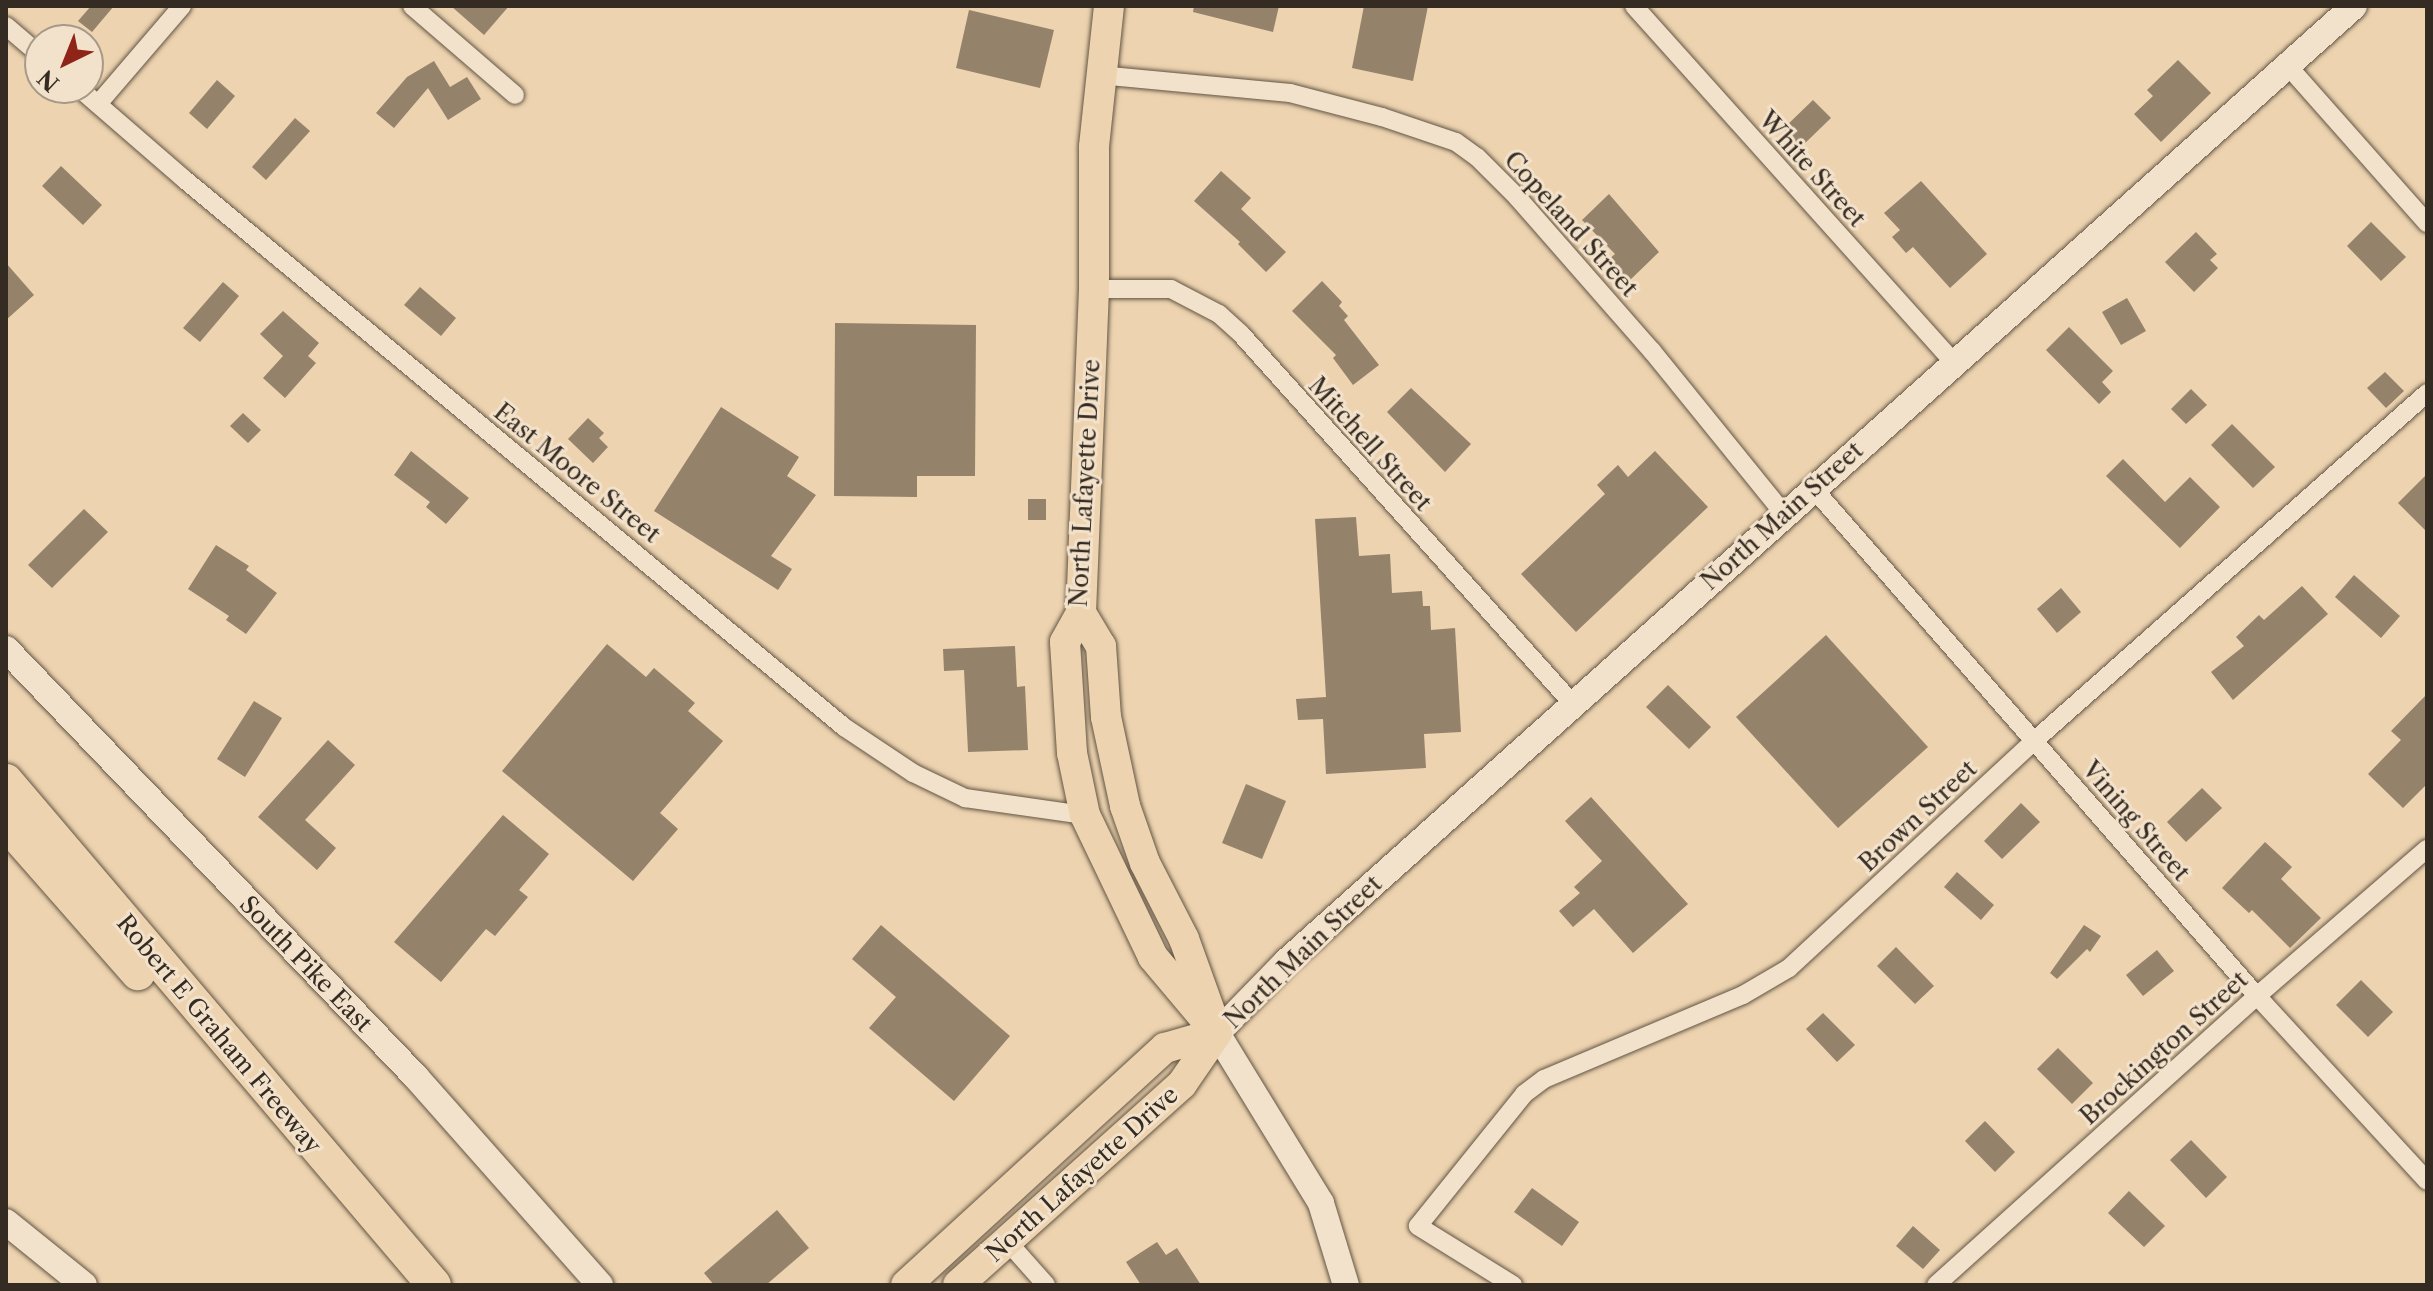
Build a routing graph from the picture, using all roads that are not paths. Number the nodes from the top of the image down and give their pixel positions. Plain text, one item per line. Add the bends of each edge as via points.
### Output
1 (182, 6) edge
2 (412, 6) edge
3 (1109, 6) edge
4 (1634, 6) edge
5 (2354, 6) edge
6 (6, 26) edge
7 (24, 41) edge
8 (2288, 66) junction
9 (1099, 75) junction
10 (515, 95) dead end
11 (104, 97) edge
12 (98, 104) edge
13 (2427, 223) edge
14 (1094, 289) junction
15 (1954, 363) junction
16 (2427, 393) edge
17 (1813, 488) junction
18 (1784, 514) junction
19 (1081, 613) junction
20 (6, 649) edge
21 (1573, 704) junction
22 (2034, 741) junction
23 (6, 781) edge
24 (1085, 815) junction
25 (6, 823) edge
26 (2427, 849) edge
27 (2257, 996) junction
28 (1217, 1033) junction
29 (212, 1042) junction
30 (310, 1156) junction
31 (2427, 1181) edge
32 (6, 1222) edge
33 (1007, 1241) junction
34 (84, 1285) edge
35 (405, 1285) edge
36 (434, 1285) edge
37 (600, 1285) edge
38 (906, 1285) edge
39 (958, 1285) edge
40 (1046, 1285) edge
41 (1346, 1285) edge
42 (1513, 1285) edge
43 (1936, 1285) edge

1 - 11 street
2 - 10 street
3 - 9 main road, North Lafayette Drive
4 - 15 street, White Street
5 - 8 main road, North Main Street
6 - 7 street
8 - 13 street
8 - 15 main road, North Main Street
9 - 14 main road, North Lafayette Drive
9 - 18 street, Copeland Street via 1290,93 1456,142 1527,208
12 - 24 street, East Moore Street via 844,727 913,773 965,798
14 - 19 main road, North Lafayette Drive
14 - 21 street, Mitchell Street via 1171,289 1219,314
15 - 17 main road, North Main Street
16 - 22 street, Brown Street
17 - 18 main road, North Main Street
17 - 22 street, Vining Street
18 - 21 main road, North Main Street
19 - 24 main road, North Lafayette Drive via 1065,642 1072,753
19 - 28 main road via 1101,646 1106,717 1125,806 1145,863 1184,939
20 - 37 main road, South Pike East via 416,1077
21 - 28 main road, North Main Street via 1286,962
22 - 27 street, Vining Street
22 - 42 street, Brown Street via 1771,980 1544,1079 1524,1094 1418,1226
23 - 29 highway, Robert E Graham Freeway
24 - 28 main road, North Lafayette Drive via 1153,957
25 - 29 highway, Robert E Graham Freeway
26 - 27 street, Brockington Street
27 - 31 street, Vining Street
27 - 43 street, Brockington Street
28 - 33 main road, North Lafayette Drive via 1182,1084
28 - 38 main road via 1165,1048
28 - 41 main road via 1321,1203
29 - 30 highway, Robert E Graham Freeway
30 - 35 highway, Robert E Graham Freeway
30 - 36 highway, Robert E Graham Freeway
32 - 34 main road
33 - 39 main road, North Lafayette Drive
33 - 40 street

